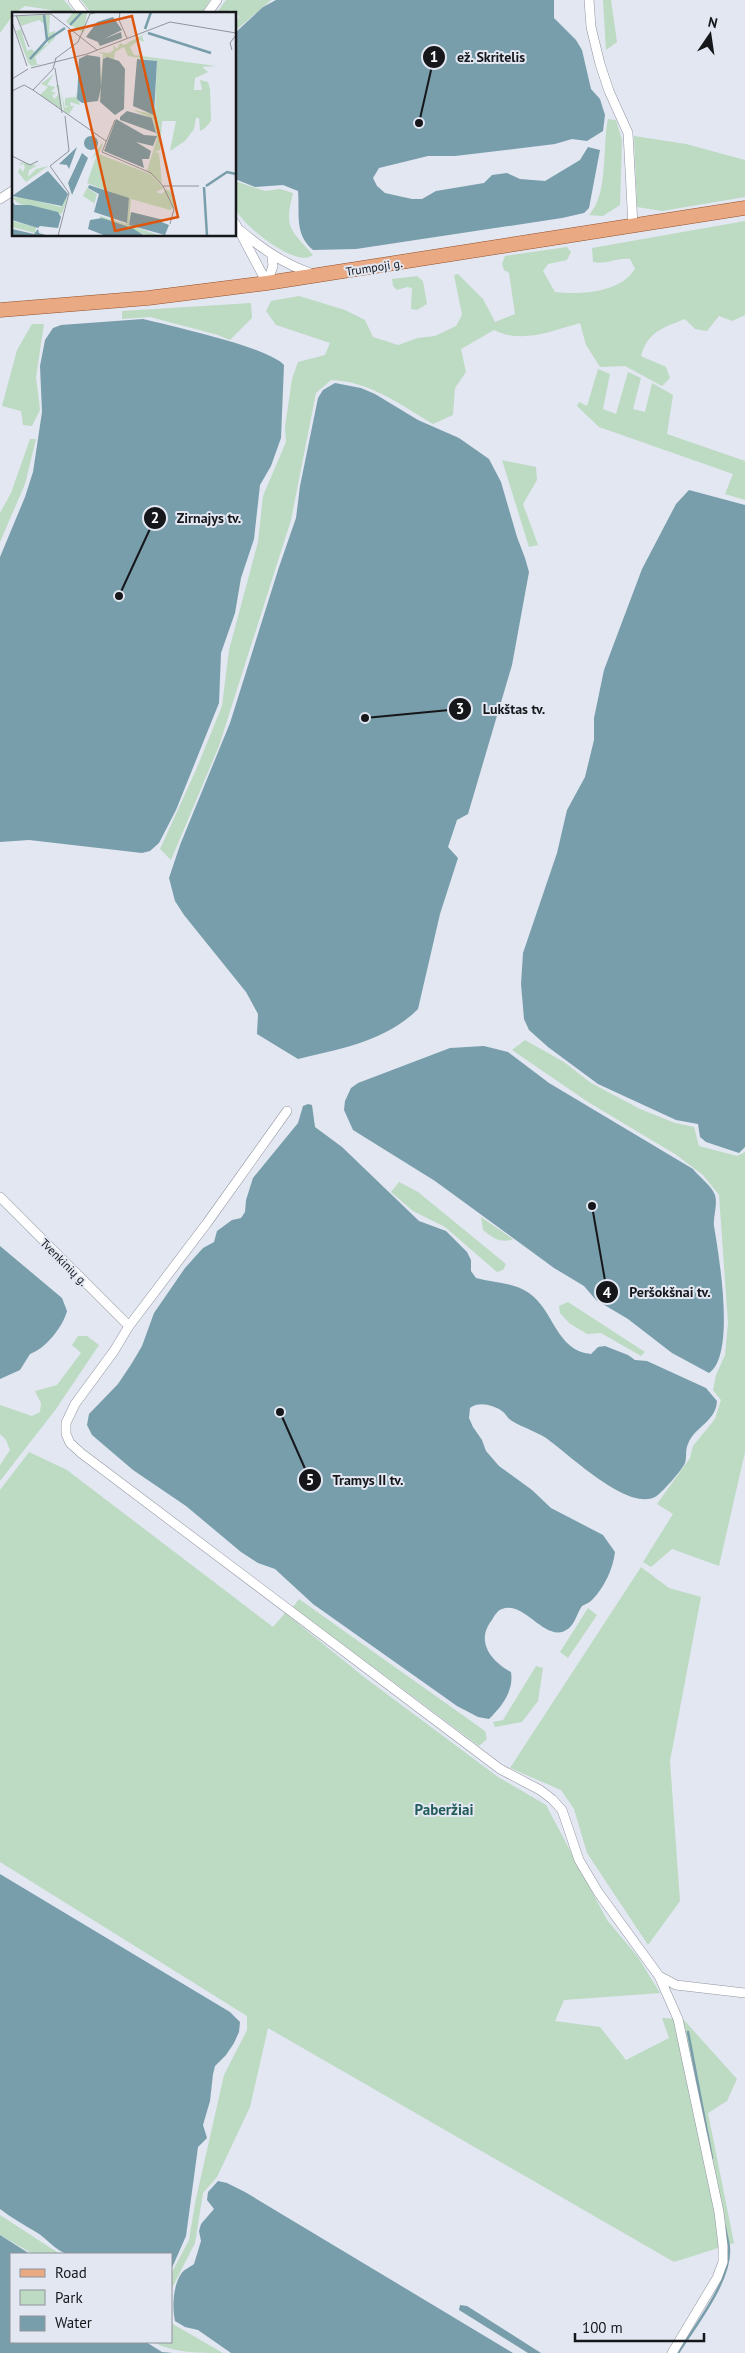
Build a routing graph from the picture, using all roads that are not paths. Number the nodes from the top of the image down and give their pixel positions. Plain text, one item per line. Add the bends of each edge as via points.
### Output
1 (73, 0) edge
2 (217, 0) edge
3 (589, 0) edge
4 (82, 12) edge
5 (208, 12) edge
6 (12, 191) edge
7 (0, 199) edge
8 (745, 208) edge
9 (236, 224) edge
10 (633, 226) junction
11 (241, 231) junction
12 (272, 256) junction
13 (320, 276) junction
14 (267, 283) junction
15 (0, 310) edge
16 (287, 1111) dead end
17 (0, 1197) edge
18 (129, 1326) junction
19 (659, 1976) junction
20 (745, 1993) edge
21 (672, 2353) edge

1 - 4 street
2 - 5 street
3 - 10 street via 591,27 600,64 628,133
6 - 7 street
8 - 10 main road, Trumpoji g.
9 - 11 street
10 - 13 main road, Trumpoji g.
11 - 12 street
11 - 14 street
12 - 13 street
12 - 14 street via 273,266
13 - 14 main road, Trumpoji g.
14 - 15 main road, Trumpoji g. via 148,298
16 - 18 street
17 - 18 street, Tvenkinių g.
18 - 19 street via 75,1404 66,1423 70,1443 500,1769 552,1799 562,1810 579,1860 598,1892
19 - 20 street via 676,1985
19 - 21 street via 678,2019 723,2246 723,2262 717,2278

